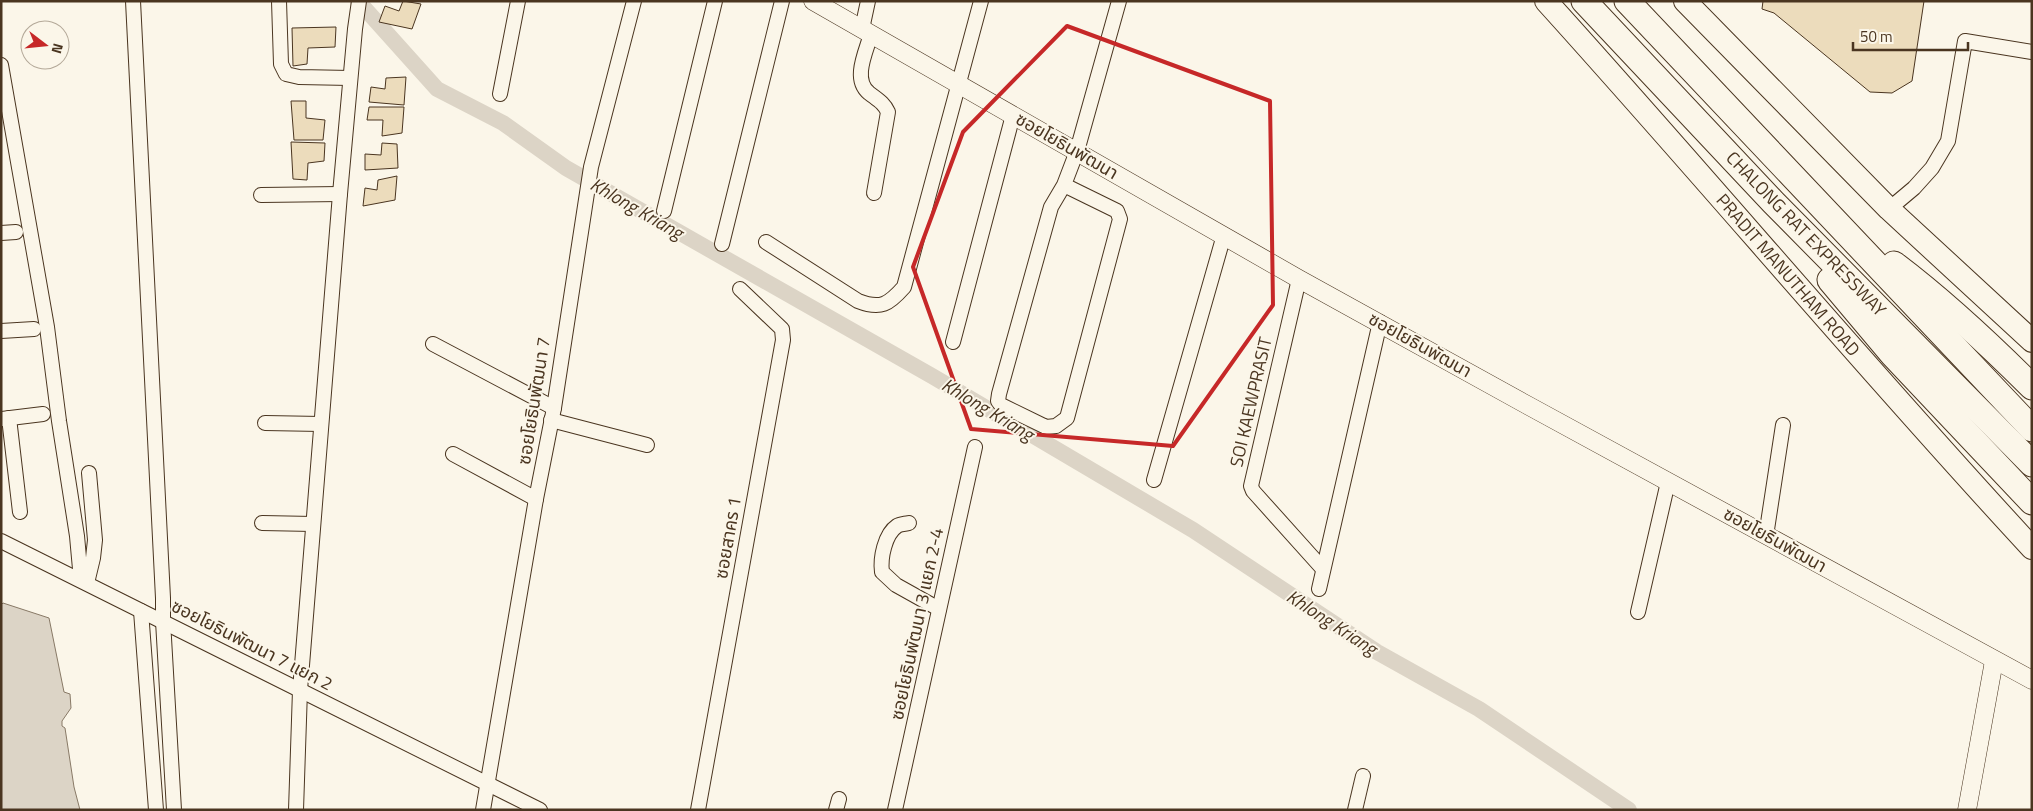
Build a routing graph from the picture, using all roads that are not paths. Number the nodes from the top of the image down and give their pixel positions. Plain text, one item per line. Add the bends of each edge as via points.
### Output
1 (133, 1) edge
2 (280, 1) edge
3 (359, 1) edge
4 (518, 1) edge
5 (634, 1) edge
6 (715, 1) edge
7 (782, 1) edge
8 (813, 1) edge
9 (868, 1) edge
10 (981, 1) edge
11 (1119, 1) edge
12 (1546, 1) edge
13 (1584, 1) edge
14 (1627, 1) edge
15 (1691, 3) edge
16 (866, 32) junction
17 (2032, 52) edge
18 (1, 65) edge
19 (350, 78) junction
20 (960, 85) junction
21 (500, 94) dead end
22 (1013, 115) junction
23 (1077, 151) junction
24 (1064, 185) junction
25 (874, 193) dead end
26 (340, 194) junction
27 (262, 195) dead end
28 (1773, 202) junction
29 (1889, 209) junction
30 (664, 211) dead end
31 (1838, 222) junction
32 (16, 232) dead end
33 (1, 233) edge
34 (1224, 234) junction
35 (766, 242) dead end
36 (722, 244) dead end
37 (1300, 279) junction
38 (740, 289) dead end
39 (1380, 322) junction
40 (34, 329) dead end
41 (1, 330) edge
42 (2032, 341) edge
43 (953, 342) dead end
44 (432, 344) dead end
45 (2032, 387) edge
46 (43, 414) dead end
47 (552, 414) junction
48 (5, 418) edge
49 (264, 423) dead end
50 (321, 424) junction
51 (1783, 425) dead end
52 (2032, 428) edge
53 (647, 445) dead end
54 (975, 447) dead end
55 (453, 454) dead end
56 (2032, 464) edge
57 (89, 473) dead end
58 (1154, 480) dead end
59 (1668, 482) junction
60 (536, 499) junction
61 (2032, 502) edge
62 (20, 512) dead end
63 (262, 523) dead end
64 (909, 523) dead end
65 (313, 524) junction
66 (1766, 536) junction
67 (1, 541) edge
68 (2032, 548) edge
69 (1323, 569) junction
70 (84, 582) junction
71 (1319, 589) dead end
72 (939, 609) junction
73 (141, 610) junction
74 (1638, 612) dead end
75 (163, 621) junction
76 (1994, 660) junction
77 (2032, 680) edge
78 (300, 690) junction
79 (1363, 776) dead end
80 (486, 783) junction
81 (156, 810) edge
82 (174, 810) edge
83 (296, 810) edge
84 (483, 810) edge
85 (540, 810) edge
86 (698, 810) edge
87 (895, 810) edge
88 (1356, 810) edge
89 (1968, 810) edge

1 - 75 street
2 - 19 street via 281,64 286,74
3 - 19 street
4 - 21 street
5 - 47 street, ซอยโยธินพัฒนา 7 via 591,167
6 - 30 street
7 - 36 street
8 - 16 street, ซอยโยธินพัฒนา
9 - 16 street
10 - 20 street
11 - 23 street
12 - 68 main road, PRADIT MANUTHAM ROAD
13 - 28 highway, CHALONG RAT EXPRESSWAY
14 - 31 highway, CHALONG RAT EXPRESSWAY
15 - 29 main road
16 - 20 street, ซอยโยธินพัฒนา
16 - 25 street via 860,81 864,89 885,104 888,112
17 - 29 street via 1965,41 1948,141 1932,168
18 - 70 street via 47,327
19 - 26 street
20 - 22 street, ซอยโยธินพัฒนา
20 - 35 street via 904,287 891,302 872,306 858,301
22 - 23 street, ซอยโยธินพัฒนา
22 - 43 street
23 - 24 street
23 - 34 street, ซอยโยธินพัฒนา
24 - 24 street via 1051,207 998,401 1046,427 1056,426 1068,418 1120,219 1117,212
26 - 27 street
26 - 50 street
28 - 56 highway, CHALONG RAT EXPRESSWAY
28 - 61 highway via 1863,321
29 - 42 main road
31 - 45 highway via 1942,302
31 - 52 highway, CHALONG RAT EXPRESSWAY
32 - 33 street
34 - 37 street, ซอยโยธินพัฒนา
34 - 58 street
37 - 39 street, ซอยโยธินพัฒนา
37 - 69 street, SOI KAEWPRASIT via 1251,486
38 - 86 street, ซอยสาคร 1 via 782,329 783,340
39 - 59 street, ซอยโยธินพัฒนา
39 - 69 street
40 - 41 street
44 - 47 street
46 - 48 street
47 - 53 street
47 - 60 street, ซอยโยธินพัฒนา 7
48 - 62 street
49 - 50 street
50 - 65 street
51 - 66 street
54 - 72 street, ซอยโยธินพัฒนา 3 แยก 2-4
55 - 60 street
57 - 70 street via 95,540 93,558
59 - 66 street, ซอยโยธินพัฒนา
59 - 74 street
60 - 80 street, ซอยโยธินพัฒนา 7
63 - 65 street
64 - 72 street via 898,525 891,532 885,546 882,572 896,585
65 - 78 street
66 - 76 street, ซอยโยธินพัฒนา
67 - 70 street, ซอยโยธินพัฒนา 7 แยก 2
69 - 71 street
70 - 73 street, ซอยโยธินพัฒนา 7 แยก 2
72 - 87 street, ซอยโยธินพัฒนา 3 แยก 2-4
73 - 75 street, ซอยโยธินพัฒนา 7 แยก 2
73 - 81 street
75 - 78 street, ซอยโยธินพัฒนา 7 แยก 2
75 - 82 street
76 - 77 street, ซอยโยธินพัฒนา
76 - 89 street
78 - 80 street, ซอยโยธินพัฒนา 7 แยก 2
78 - 83 street
79 - 88 street
80 - 84 street, ซอยโยธินพัฒนา 7
80 - 85 street, ซอยโยธินพัฒนา 7 แยก 2

